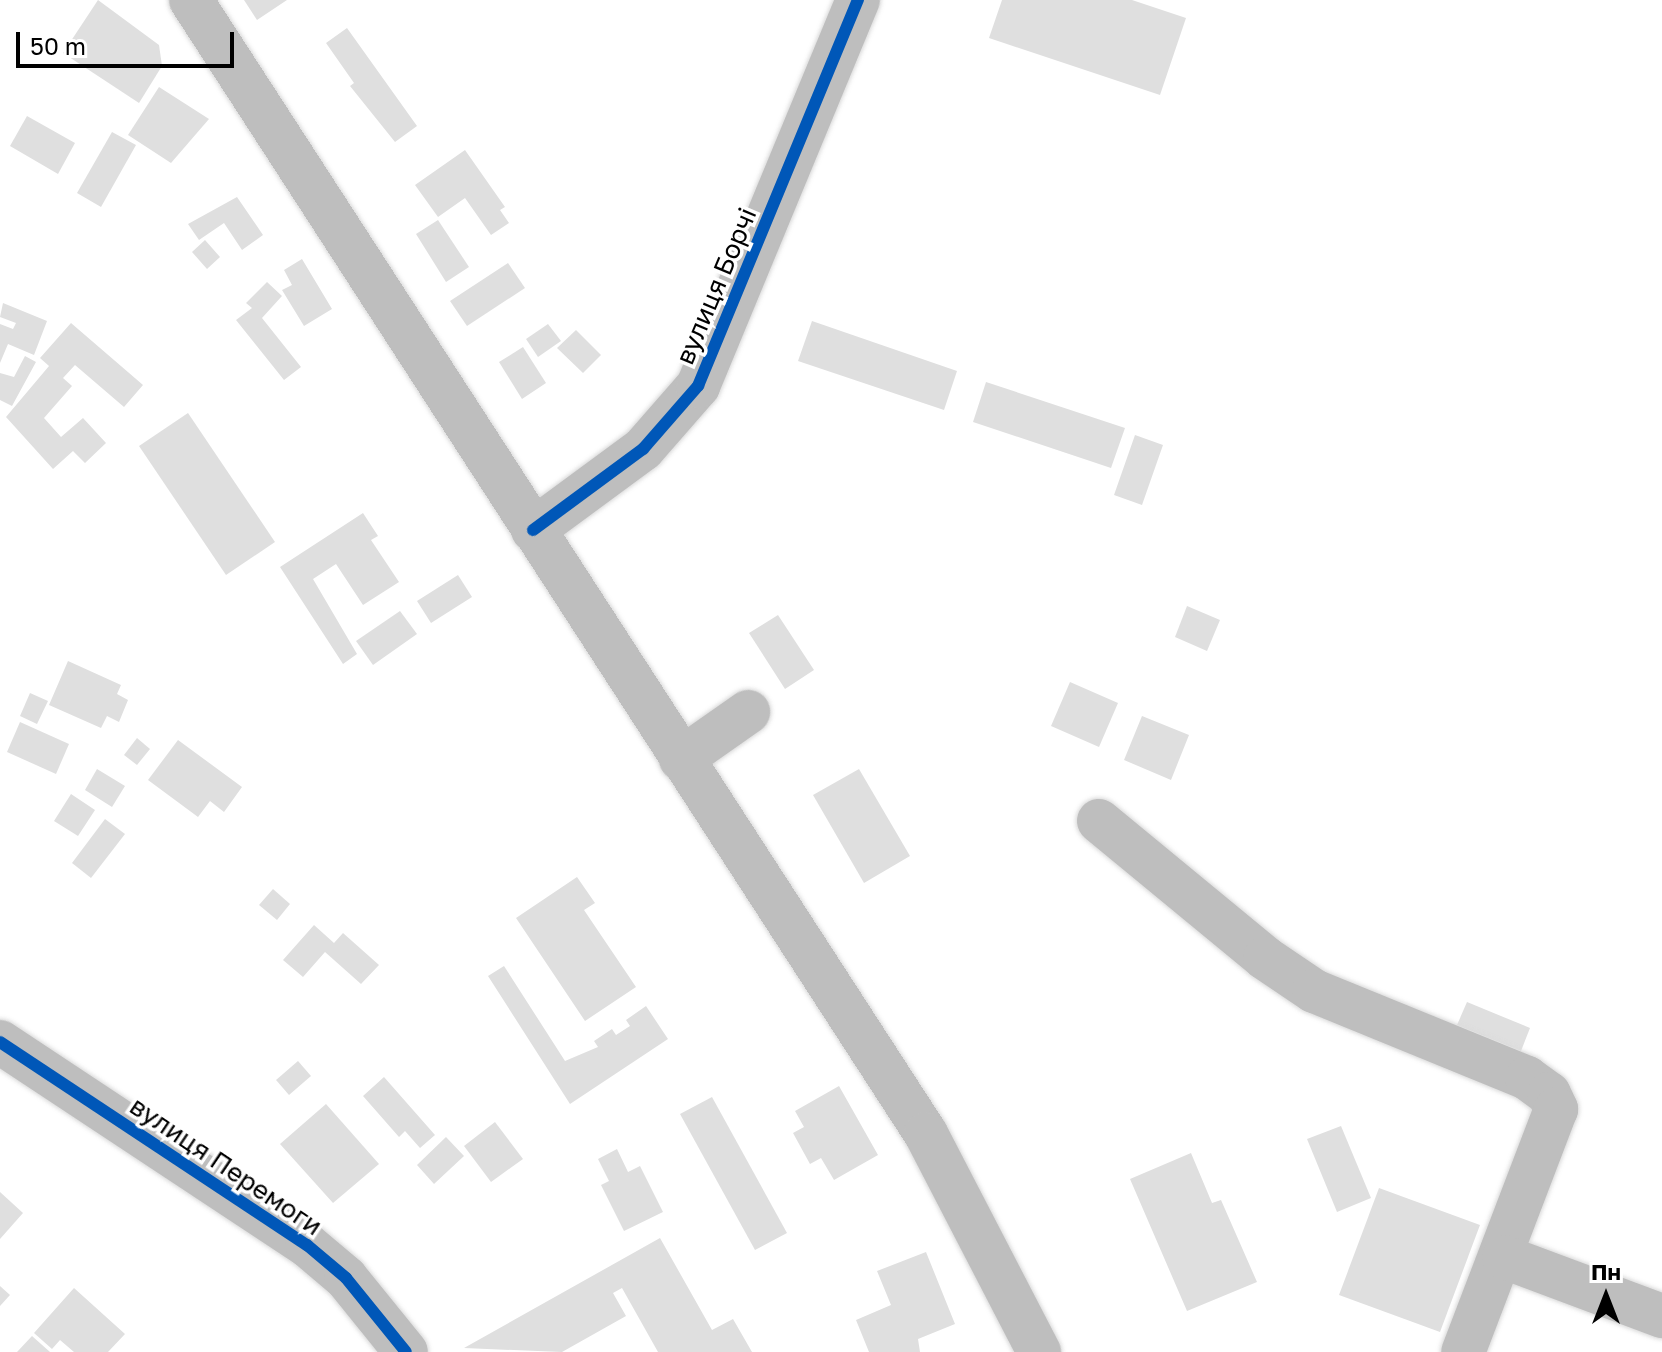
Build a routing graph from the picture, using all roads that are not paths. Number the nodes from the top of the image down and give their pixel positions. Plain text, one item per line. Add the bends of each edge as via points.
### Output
1 (191, 0) edge
2 (858, 0) edge
3 (533, 530) junction
4 (748, 712) dead end
5 (681, 759) junction
6 (1099, 821) dead end
7 (0, 1042) edge
8 (1504, 1257) junction
9 (1662, 1316) edge
10 (406, 1352) edge
11 (1039, 1352) edge
12 (1463, 1352) edge

1 - 3 main road
2 - 3 main road, вулиця Борчі via 698,386 643,449
3 - 5 main road
4 - 5 main road
5 - 11 main road via 926,1134
6 - 8 main road via 1265,958 1314,991 1527,1078 1549,1094 1556,1109
7 - 10 main road, вулиця Перемоги via 307,1245 364,1297
8 - 9 main road
8 - 12 main road

